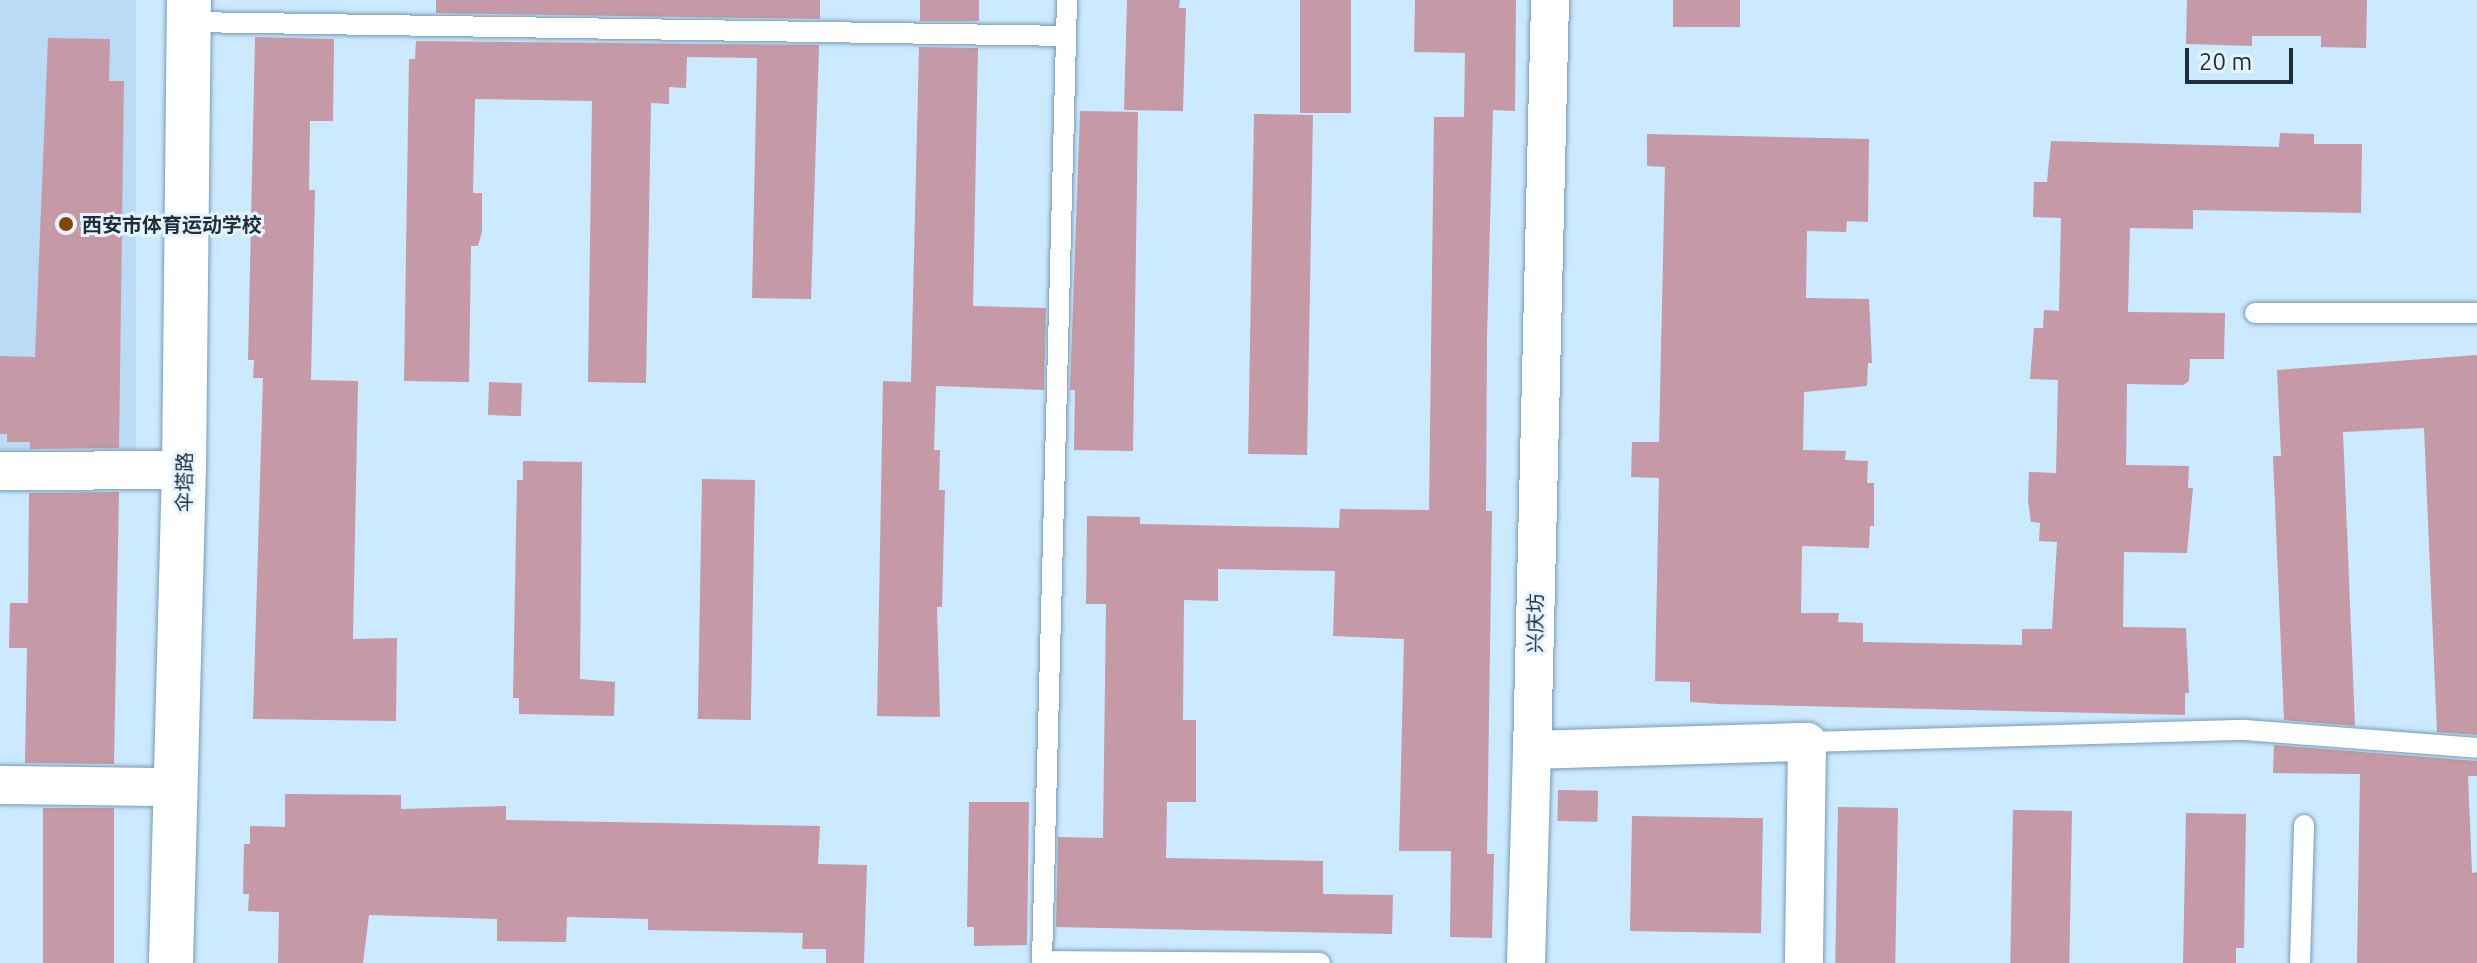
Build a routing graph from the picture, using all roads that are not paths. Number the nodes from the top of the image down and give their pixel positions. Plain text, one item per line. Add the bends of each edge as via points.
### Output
1 (1067, 0) edge
2 (1550, 0) edge
3 (189, 11) edge
4 (1066, 36) junction
5 (2255, 313) dead end
6 (2477, 313) edge
7 (184, 470) junction
8 (0, 471) edge
9 (1807, 742) junction
10 (2477, 748) edge
11 (1532, 750) junction
12 (0, 785) edge
13 (176, 787) junction
14 (2304, 825) dead end
15 (171, 963) edge
16 (1320, 963) edge
17 (1526, 963) edge
18 (1804, 963) edge
19 (2300, 963) edge

1 - 4 lane
2 - 11 street, 兴庆坊
3 - 4 lane
3 - 7 street, 伞塔路
4 - 16 lane via 1042,961
5 - 6 lane
7 - 8 street
7 - 13 street, 伞塔路
9 - 10 lane via 2245,730
9 - 11 street
9 - 18 street
11 - 17 street, 兴庆坊
12 - 13 street
13 - 15 street, 伞塔路
14 - 19 lane

